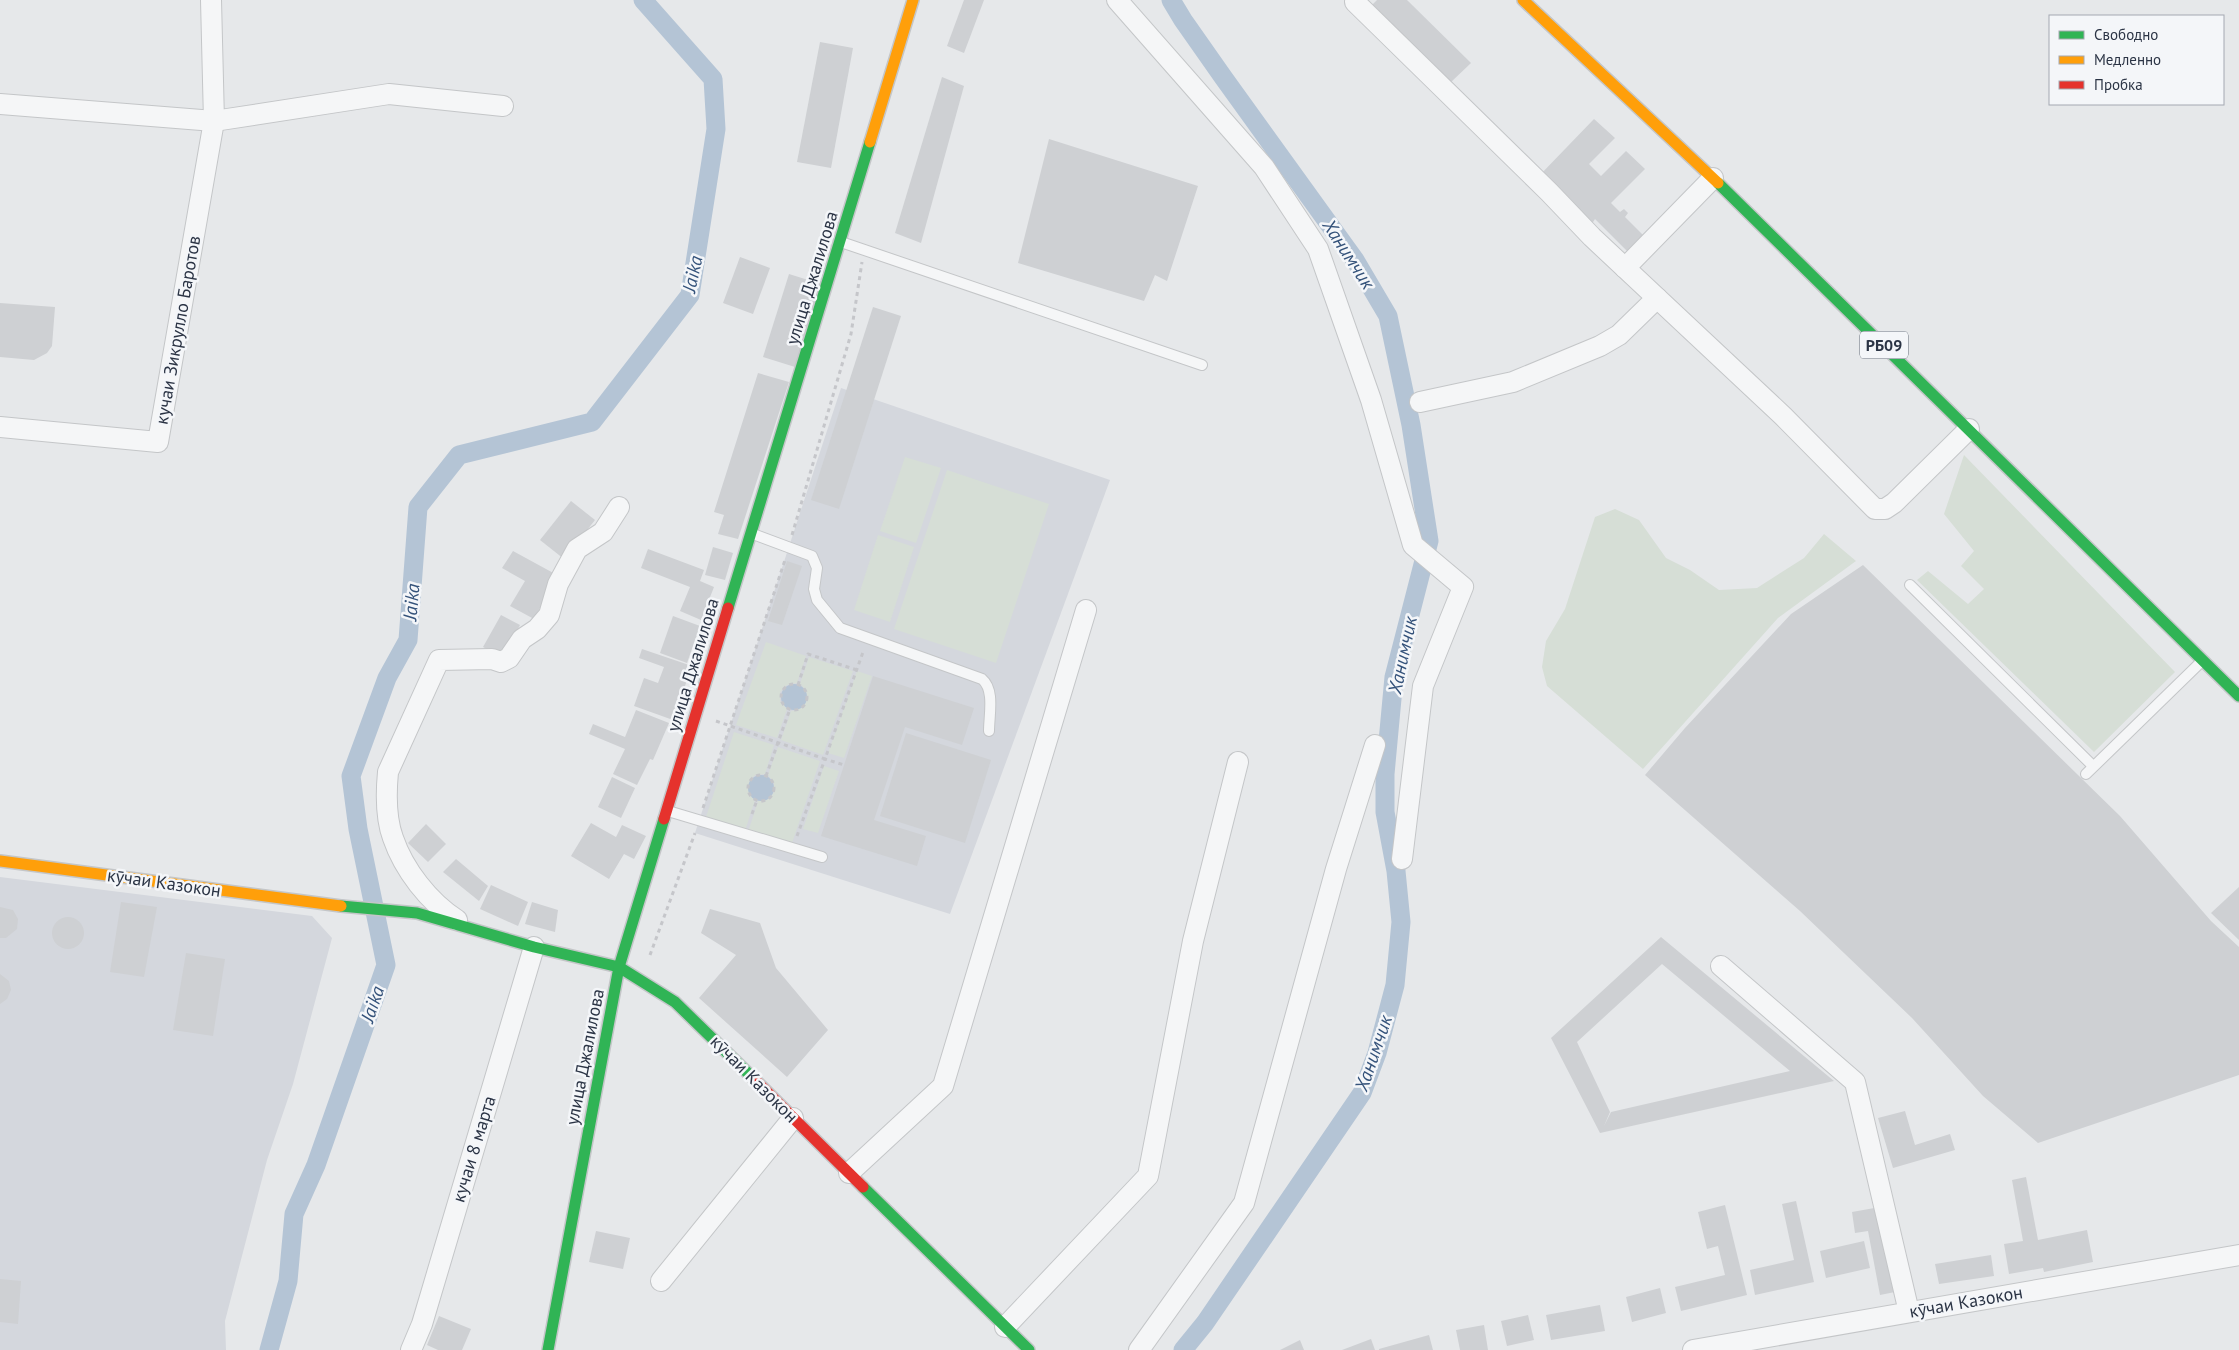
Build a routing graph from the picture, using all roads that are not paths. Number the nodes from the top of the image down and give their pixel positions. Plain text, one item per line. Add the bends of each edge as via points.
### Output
1 (212, 0) edge
2 (913, 0) edge
3 (1117, 0) edge
4 (1523, 0) edge
5 (1355, 2) dead end
6 (0, 104) edge
7 (503, 106) dead end
8 (214, 121) junction
9 (1713, 178) junction
10 (841, 242) junction
11 (1625, 268) junction
12 (1657, 298) junction
13 (1202, 365) dead end
14 (1420, 402) dead end
15 (0, 427) edge
16 (1969, 429) junction
17 (619, 507) dead end
18 (752, 534) junction
19 (1910, 585) dead end
20 (1086, 610) dead end
21 (2203, 660) junction
22 (2239, 696) edge
23 (989, 731) dead end
24 (1375, 744) dead end
25 (1238, 762) dead end
26 (667, 811) junction
27 (822, 857) dead end
28 (1402, 859) dead end
29 (0, 861) edge
30 (467, 927) junction
31 (534, 947) junction
32 (1722, 966) dead end
33 (619, 967) junction
34 (793, 1118) junction
35 (849, 1173) junction
36 (2239, 1255) edge
37 (661, 1281) dead end
38 (1909, 1312) junction
39 (1005, 1327) junction
40 (411, 1350) edge
41 (548, 1350) edge
42 (1029, 1350) edge
43 (1139, 1350) edge
44 (1693, 1350) edge

1 - 8 street, кучаи Зикрулло Баротов
2 - 10 main road, улица Джалилова
3 - 28 street via 1264,167 1318,249 1371,400 1413,545 1463,587 1423,686
4 - 9 main road, РБ09
5 - 11 street
6 - 8 street
7 - 8 street via 389,94
8 - 15 street, кучаи Зикрулло Баротов via 158,442
9 - 11 street
9 - 16 main road, РБ09
10 - 13 lane
10 - 18 main road, улица Джалилова
11 - 12 street
12 - 14 street via 1619,335 1600,346 1514,382
12 - 16 street via 1875,508 1885,509 1894,503
16 - 21 main road, РБ09
17 - 30 street via 603,532 577,549 558,584 548,615 509,658 501,662 492,659 440,660 388,772 386,790 392,837 400,854 434,903
18 - 23 lane via 812,556 817,568 814,589 817,600 840,628 986,682 990,696
18 - 26 main road, улица Джалилова
19 - 21 lane via 2090,770
20 - 35 street via 943,1086
21 - 22 main road, РБ09
24 - 43 street via 1336,869 1244,1203
25 - 39 street via 1193,941 1148,1176
26 - 27 lane
26 - 33 main road, улица Джалилова
29 - 30 main road, кӯчаи Казокон via 328,905 416,912
30 - 31 main road, кӯчаи Казокон
31 - 33 main road, кӯчаи Казокон
31 - 40 street, кучаи 8 марта via 422,1324
32 - 38 street via 1854,1082
33 - 34 main road, кӯчаи Казокон via 675,1002
33 - 41 main road, улица Джалилова
34 - 35 main road, кӯчаи Казокон
34 - 37 street
35 - 39 main road, кӯчаи Казокон
36 - 38 street, кӯчаи Казокон
38 - 44 street, кӯчаи Казокон
39 - 42 main road, кӯчаи Казокон

